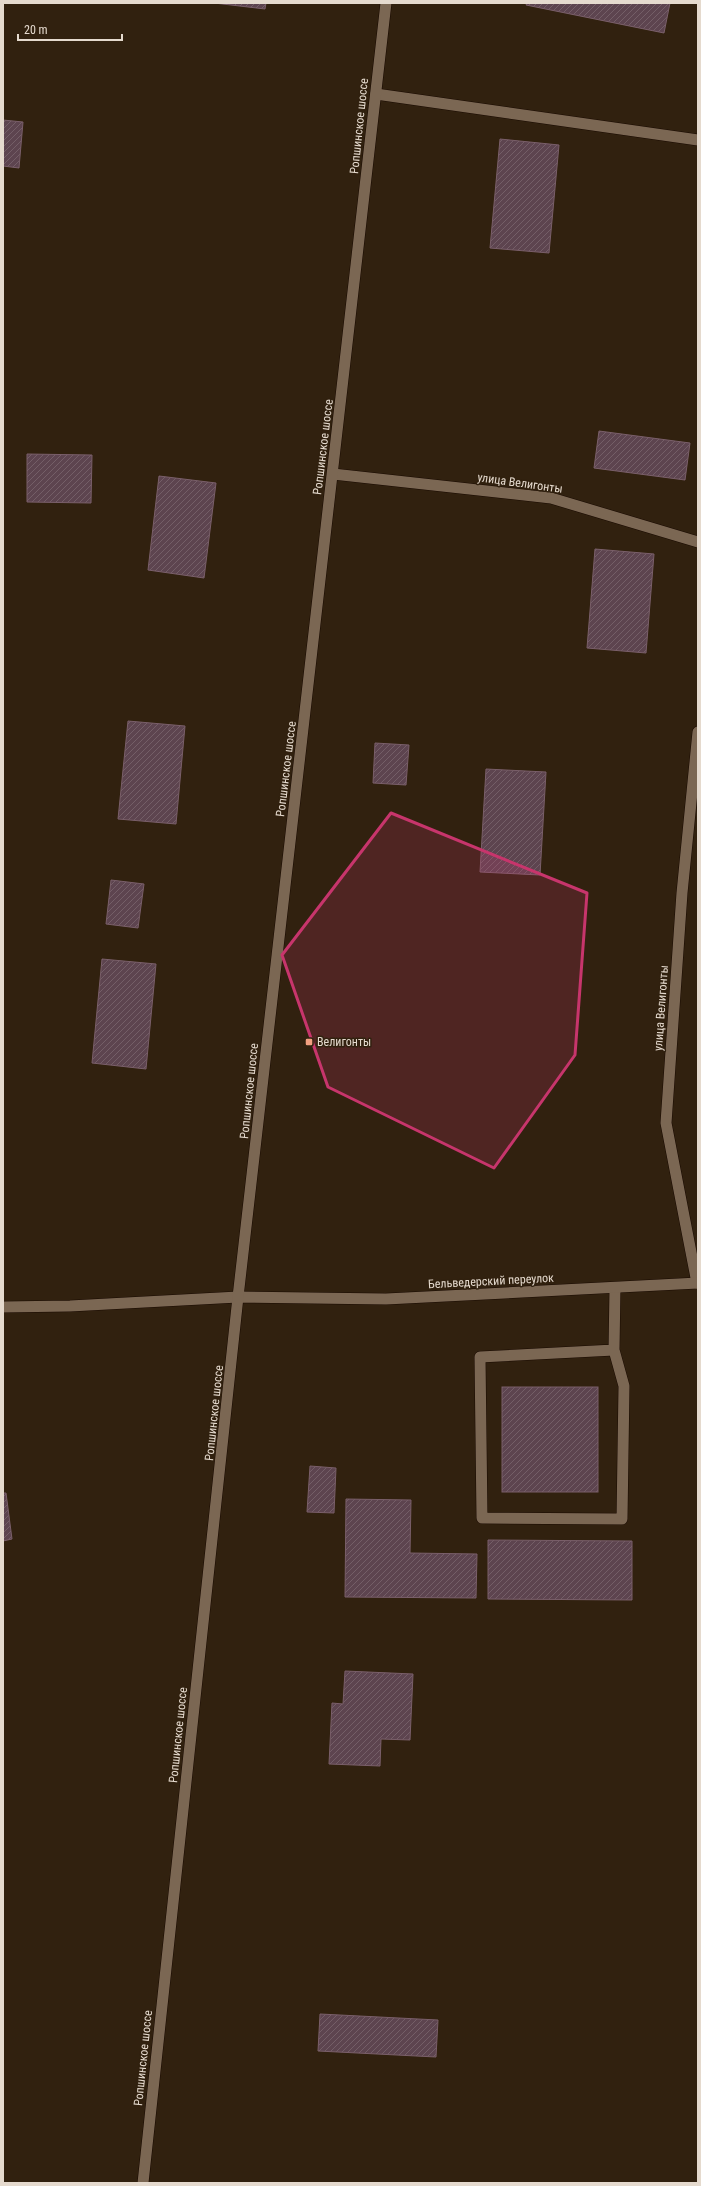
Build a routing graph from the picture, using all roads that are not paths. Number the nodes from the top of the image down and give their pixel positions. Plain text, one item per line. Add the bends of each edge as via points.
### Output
1 (386, 3) edge
2 (376, 94) junction
3 (698, 140) edge
4 (333, 474) junction
5 (698, 542) edge
6 (698, 732) edge
7 (698, 1283) edge
8 (615, 1288) junction
9 (238, 1297) junction
10 (3, 1307) edge
11 (614, 1350) junction
12 (143, 2183) edge

1 - 2 main road, Ропшинское шоссе
2 - 3 main road
2 - 4 main road, Ропшинское шоссе
4 - 5 main road, улица Велигонты via 551,498
4 - 9 main road, Ропшинское шоссе
6 - 7 main road, улица Велигонты via 682,893 666,1123
7 - 8 main road, Бельведерский переулок
8 - 9 main road, Бельведерский переулок via 386,1299
8 - 11 main road
9 - 10 main road, Бельведерский переулок via 78,1306
9 - 12 main road, Ропшинское шоссе
11 - 11 main road via 624,1386 622,1519 482,1518 480,1357

